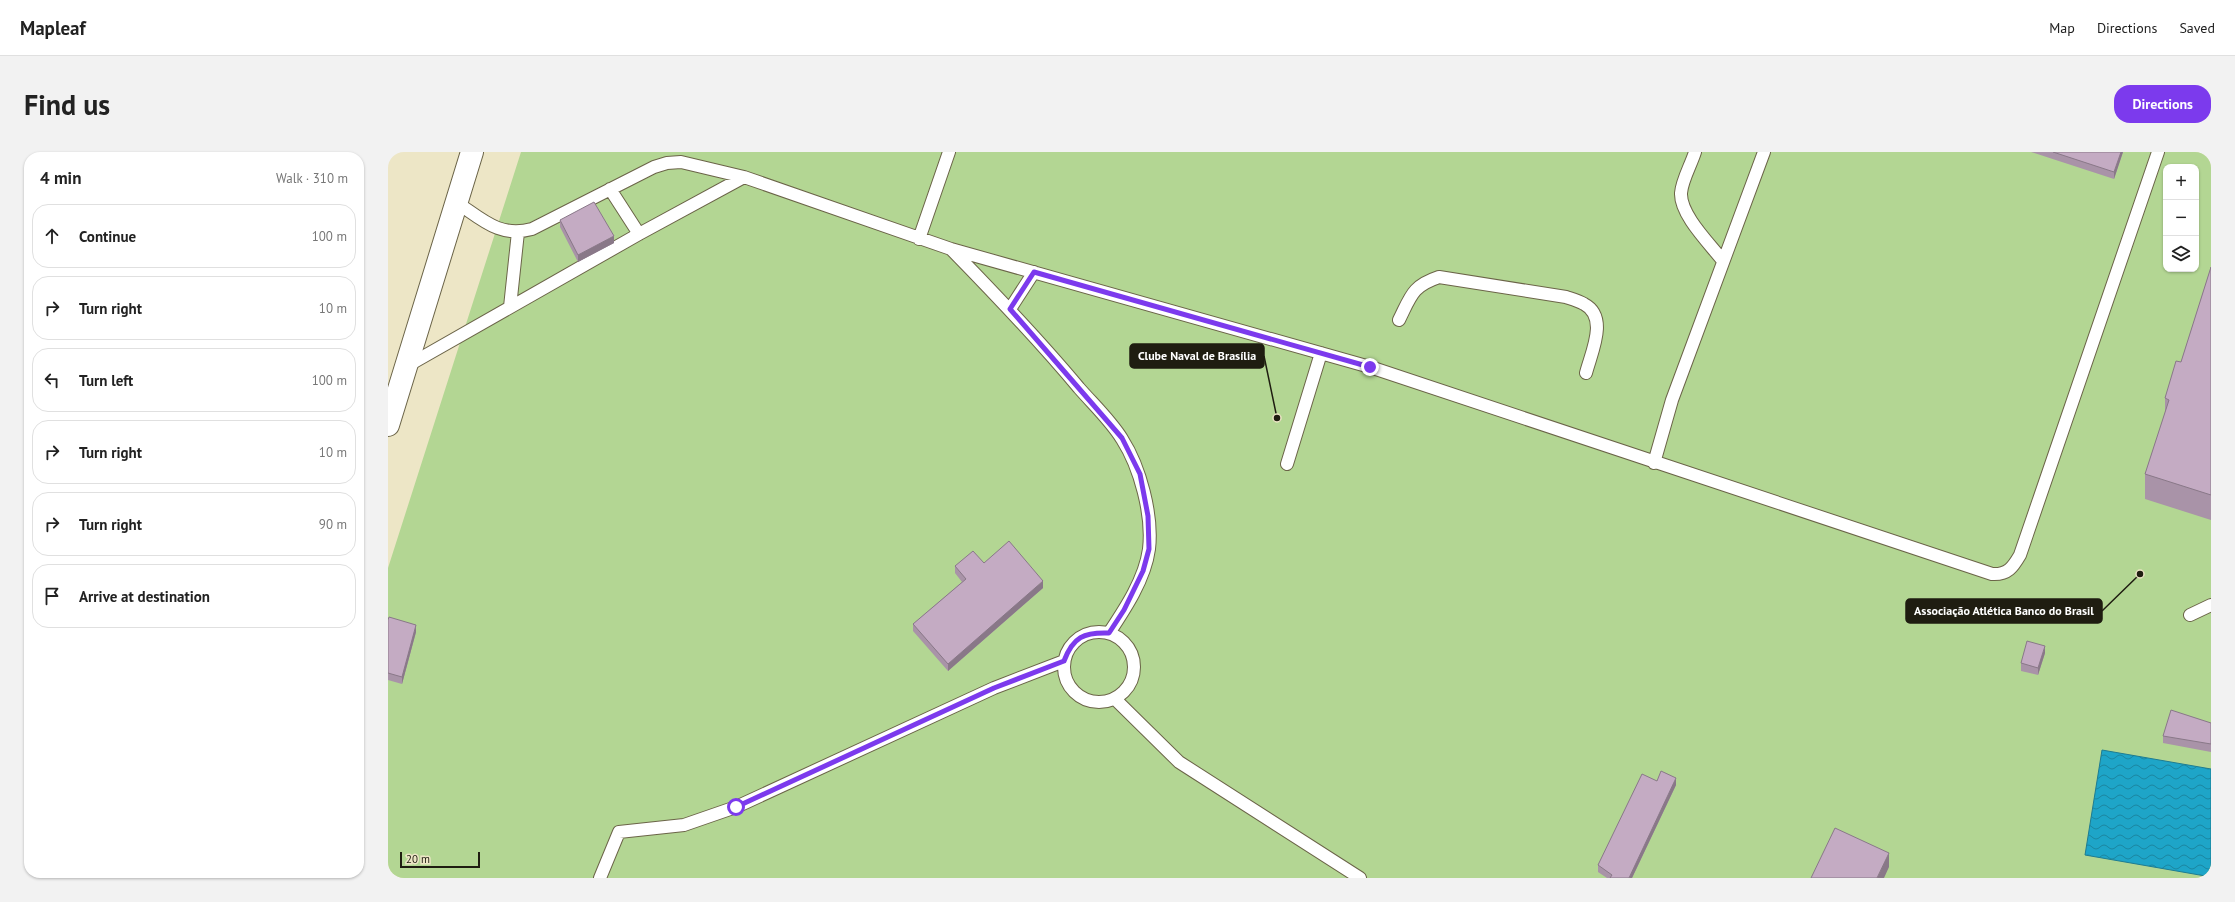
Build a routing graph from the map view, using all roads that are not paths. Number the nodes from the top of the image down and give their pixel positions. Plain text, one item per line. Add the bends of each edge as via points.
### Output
1 (472, 152) edge
2 (948, 152) edge
3 (1695, 152) edge
4 (1764, 152) edge
5 (2158, 152) edge
6 (683, 157) edge
7 (744, 178) junction
8 (610, 189) junction
9 (456, 202) junction
10 (518, 232) junction
11 (639, 234) junction
12 (919, 239) junction
13 (951, 249) junction
14 (1723, 261) junction
15 (1034, 272) junction
16 (510, 307) junction
17 (1010, 309) junction
18 (1400, 320) dead end
19 (1321, 353) junction
20 (405, 368) junction
21 (1586, 373) dead end
22 (388, 425) edge
23 (1654, 463) junction
24 (1287, 464) dead end
25 (2211, 605) edge
26 (2190, 615) dead end
27 (1109, 633) junction
28 (1064, 661) junction
29 (1115, 698) junction
30 (600, 878) edge
31 (1360, 878) edge

1 - 9 street
2 - 12 lane
3 - 14 lane via 1681,192 1682,202 1687,214
4 - 14 lane
5 - 23 lane via 2020,555 2012,569 2001,575 1992,574
6 - 7 lane
6 - 8 lane via 654,167
7 - 11 lane
7 - 12 lane
8 - 10 lane via 532,229
8 - 11 lane
9 - 10 lane via 494,227 508,232
9 - 20 street
10 - 16 lane
11 - 16 lane
12 - 13 lane
13 - 15 lane
13 - 17 lane
14 - 23 lane via 1672,400
15 - 17 lane
15 - 19 lane
16 - 20 lane
17 - 27 lane via 1122,438 1140,474 1148,516 1149,549 1143,571 1124,610
18 - 21 lane via 1412,294 1423,282 1439,277 1566,297 1585,304 1594,313 1598,325
19 - 23 lane via 1370,367
19 - 24 lane
20 - 22 street
25 - 26 lane
27 - 28 lane via 1094,632 1080,637 1070,647
27 - 29 lane via 1124,642 1132,656 1134,672 1127,687
28 - 29 lane via 1065,676 1072,690 1085,700 1100,702
28 - 30 lane via 994,688 736,807 684,825 619,832
29 - 31 lane via 1179,762

